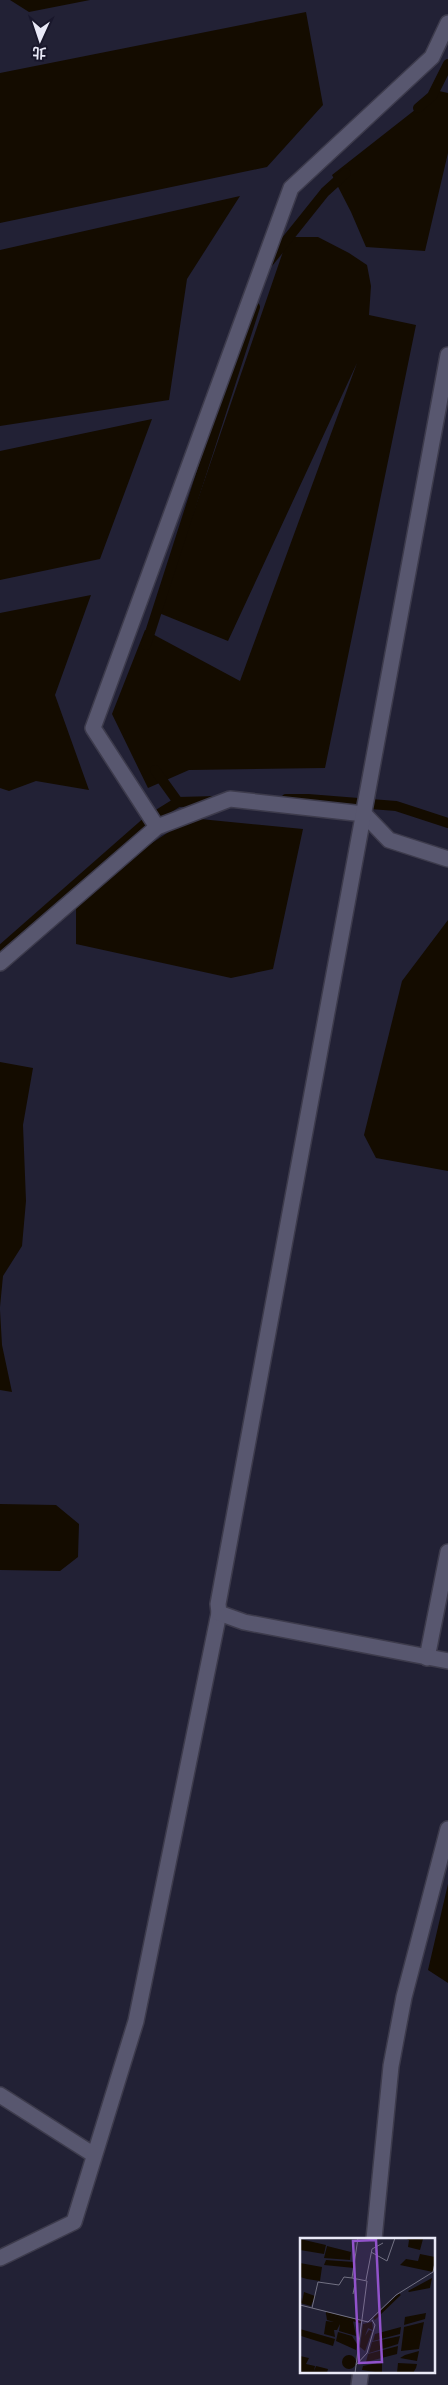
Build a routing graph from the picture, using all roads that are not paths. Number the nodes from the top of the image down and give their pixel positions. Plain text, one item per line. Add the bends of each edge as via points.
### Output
1 (448, 23) edge
2 (448, 355) edge
3 (364, 814) junction
4 (157, 827) junction
5 (448, 859) edge
6 (0, 963) edge
7 (448, 1552) edge
8 (220, 1613) junction
9 (427, 1658) junction
10 (448, 1662) edge
11 (448, 1829) edge
12 (0, 2095) edge
13 (94, 2155) junction
14 (374, 2238) edge
15 (0, 2258) edge
16 (361, 2372) edge
17 (359, 2385) edge

1 - 4 street via 432,57 291,188 96,718 93,728
2 - 3 street
3 - 4 street via 230,799
3 - 5 street via 389,840
3 - 8 street via 218,1604
4 - 6 street
7 - 9 street
8 - 9 street via 244,1622
8 - 13 street via 136,2021
9 - 10 street
11 - 14 street via 404,1996 391,2066
12 - 13 street
13 - 15 street via 74,2222
16 - 17 street

